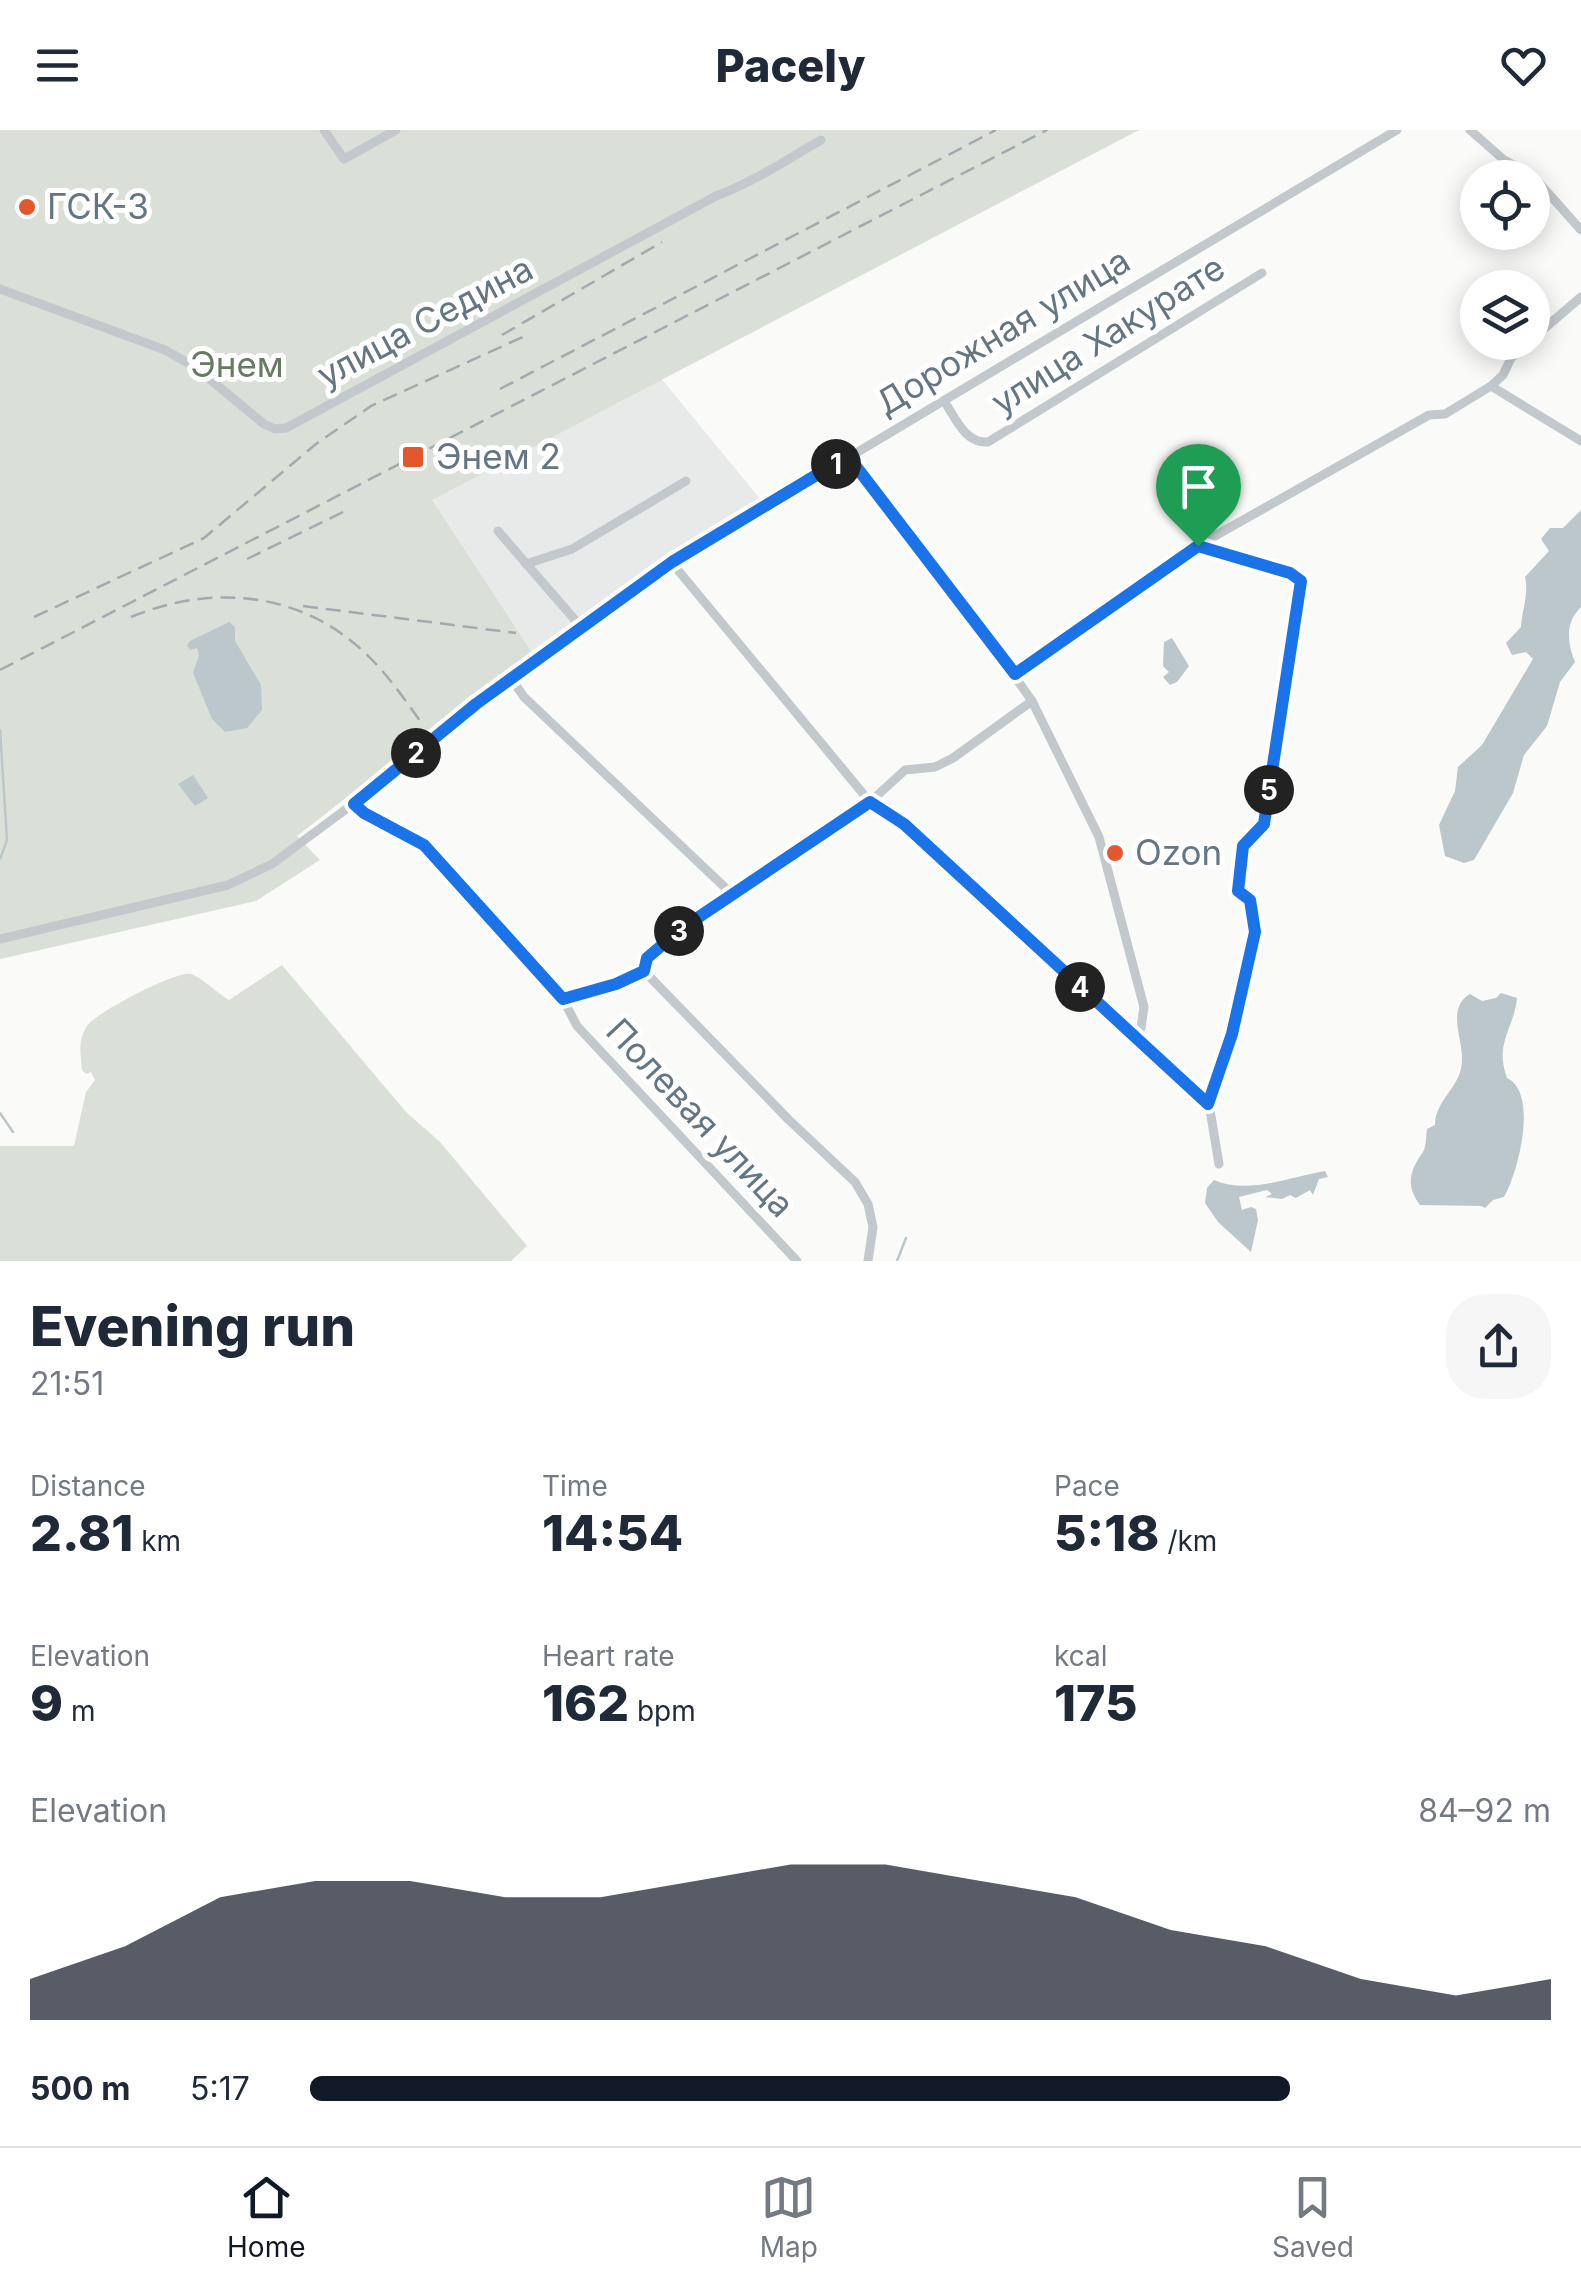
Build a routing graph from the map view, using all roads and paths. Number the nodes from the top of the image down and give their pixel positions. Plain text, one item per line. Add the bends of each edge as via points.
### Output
1 (324, 130) edge
2 (396, 130) edge
3 (1397, 130) edge
4 (1470, 130) edge
5 (822, 140) dead end
6 (1581, 230) edge
7 (1262, 273) dead end
8 (0, 289) edge
9 (1581, 297) edge
10 (1550, 323) edge
11 (1510, 360) edge
12 (1491, 386) junction
13 (944, 400) junction
14 (1581, 441) edge
15 (848, 456) junction
16 (686, 481) dead end
17 (498, 531) dead end
18 (1198, 546) junction
19 (672, 562) junction
20 (526, 564) junction
21 (582, 628) junction
22 (1015, 674) junction
23 (511, 678) junction
24 (1032, 701) junction
25 (870, 802) junction
26 (354, 804) junction
27 (734, 896) junction
28 (0, 939) edge
29 (644, 971) junction
30 (563, 999) junction
31 (1134, 1038) junction
32 (1208, 1104) junction
33 (1219, 1164) dead end
34 (797, 1261) edge
35 (868, 1261) edge

1 - 2 street via 344,160
3 - 13 street, Дорожная улица
4 - 6 street via 1532,174
5 - 8 street, улица Седина via 286,428 264,424 165,350
7 - 13 street, улица Хакурате via 988,442 969,437
9 - 10 street
11 - 12 street
12 - 14 street
12 - 18 street via 1445,414 1429,414
13 - 15 street, Дорожная улица
15 - 19 street, Дорожная улица
15 - 22 street
16 - 20 street via 572,549
17 - 20 street
18 - 22 street
18 - 32 street via 1301,581 1264,824 1243,846 1240,865 1238,891 1250,900 1255,932
19 - 21 street, Дорожная улица
19 - 25 street
20 - 21 street
21 - 23 street, Дорожная улица
22 - 24 street
23 - 26 street, Дорожная улица
23 - 27 street via 524,698
24 - 25 street via 952,758 905,770
24 - 31 street via 1111,872 1144,1007
25 - 27 street
25 - 31 street via 904,824
26 - 28 street, Дорожная улица via 272,864 228,885
26 - 30 street, Полевая улица via 424,845
27 - 29 street via 658,948
29 - 30 street
29 - 35 street via 856,1182 873,1227
30 - 34 street, Полевая улица via 576,1026
31 - 32 street
32 - 33 street

